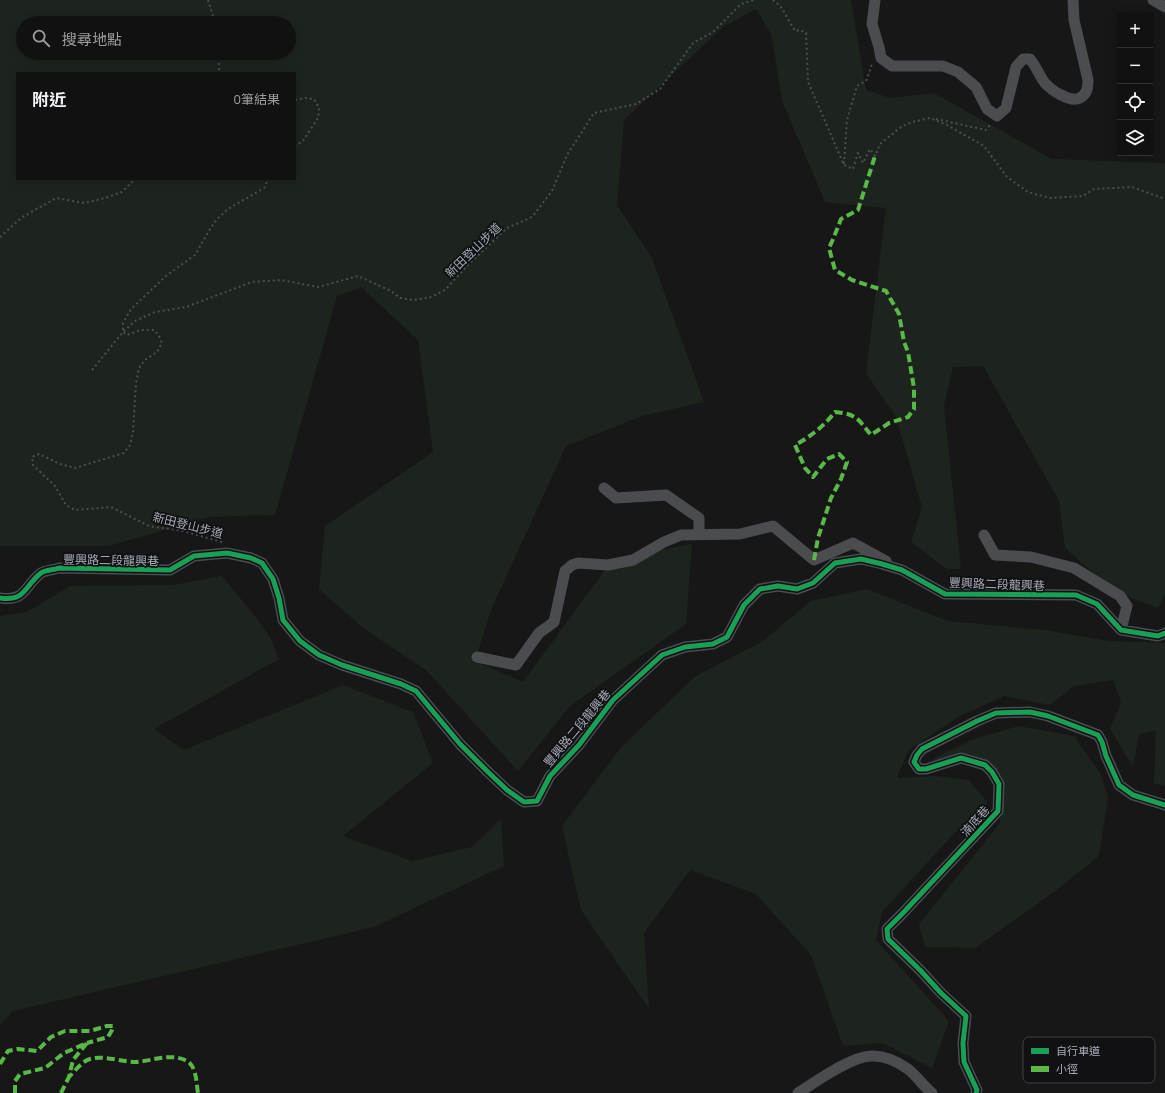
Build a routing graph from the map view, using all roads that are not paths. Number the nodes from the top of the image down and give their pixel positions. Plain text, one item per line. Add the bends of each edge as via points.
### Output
1 (875, 0) edge
2 (1073, 0) edge
3 (1153, 0) edge
4 (1165, 7) edge
5 (604, 488) dead end
6 (699, 534) junction
7 (984, 535) dead end
8 (902, 570) junction
9 (0, 598) edge
10 (1121, 630) junction
11 (1165, 633) edge
12 (477, 657) dead end
13 (1165, 805) edge
14 (798, 1093) edge
15 (932, 1093) edge
16 (976, 1093) edge

1 - 2 street via 872,24 881,58 892,66 943,66 958,72 976,87 987,109 997,116 1006,108 1016,67 1023,59 1030,59 1046,84 1057,92 1070,99 1078,99 1085,95 1088,80 1074,20
3 - 4 street
5 - 6 street via 616,498 666,495 699,518
6 - 8 street via 740,534 772,526 814,560 853,543
6 - 12 street via 681,535 633,560 608,565 572,565 565,571 554,622 538,633 516,665
7 - 10 street via 995,555 1031,557 1074,568 1120,596 1127,606
8 - 9 street, 豐興路二段龍興巷 via 861,559 835,563 813,583 797,589 778,586 760,589 744,605 728,636 713,644 685,647 662,655 646,669 613,700 579,745 550,776 537,801 524,802 507,790 460,744 416,691 342,665 319,655 300,641 283,620 273,579 262,563 251,558 227,553 194,556 170,570 59,568 42,572 20,596 10,600
8 - 10 street, 豐興路二段龍興巷 via 945,594 1076,595 1097,604
10 - 11 street via 1158,636
13 - 16 street, 湳底巷 via 1133,795 1119,785 1098,735 1030,712 996,713 922,749 917,755 914,762 919,769 961,758 985,765 999,784 998,811 887,929 888,939 966,1016 964,1062 977,1090
14 - 15 street via 860,1057 872,1055 887,1057 908,1069

